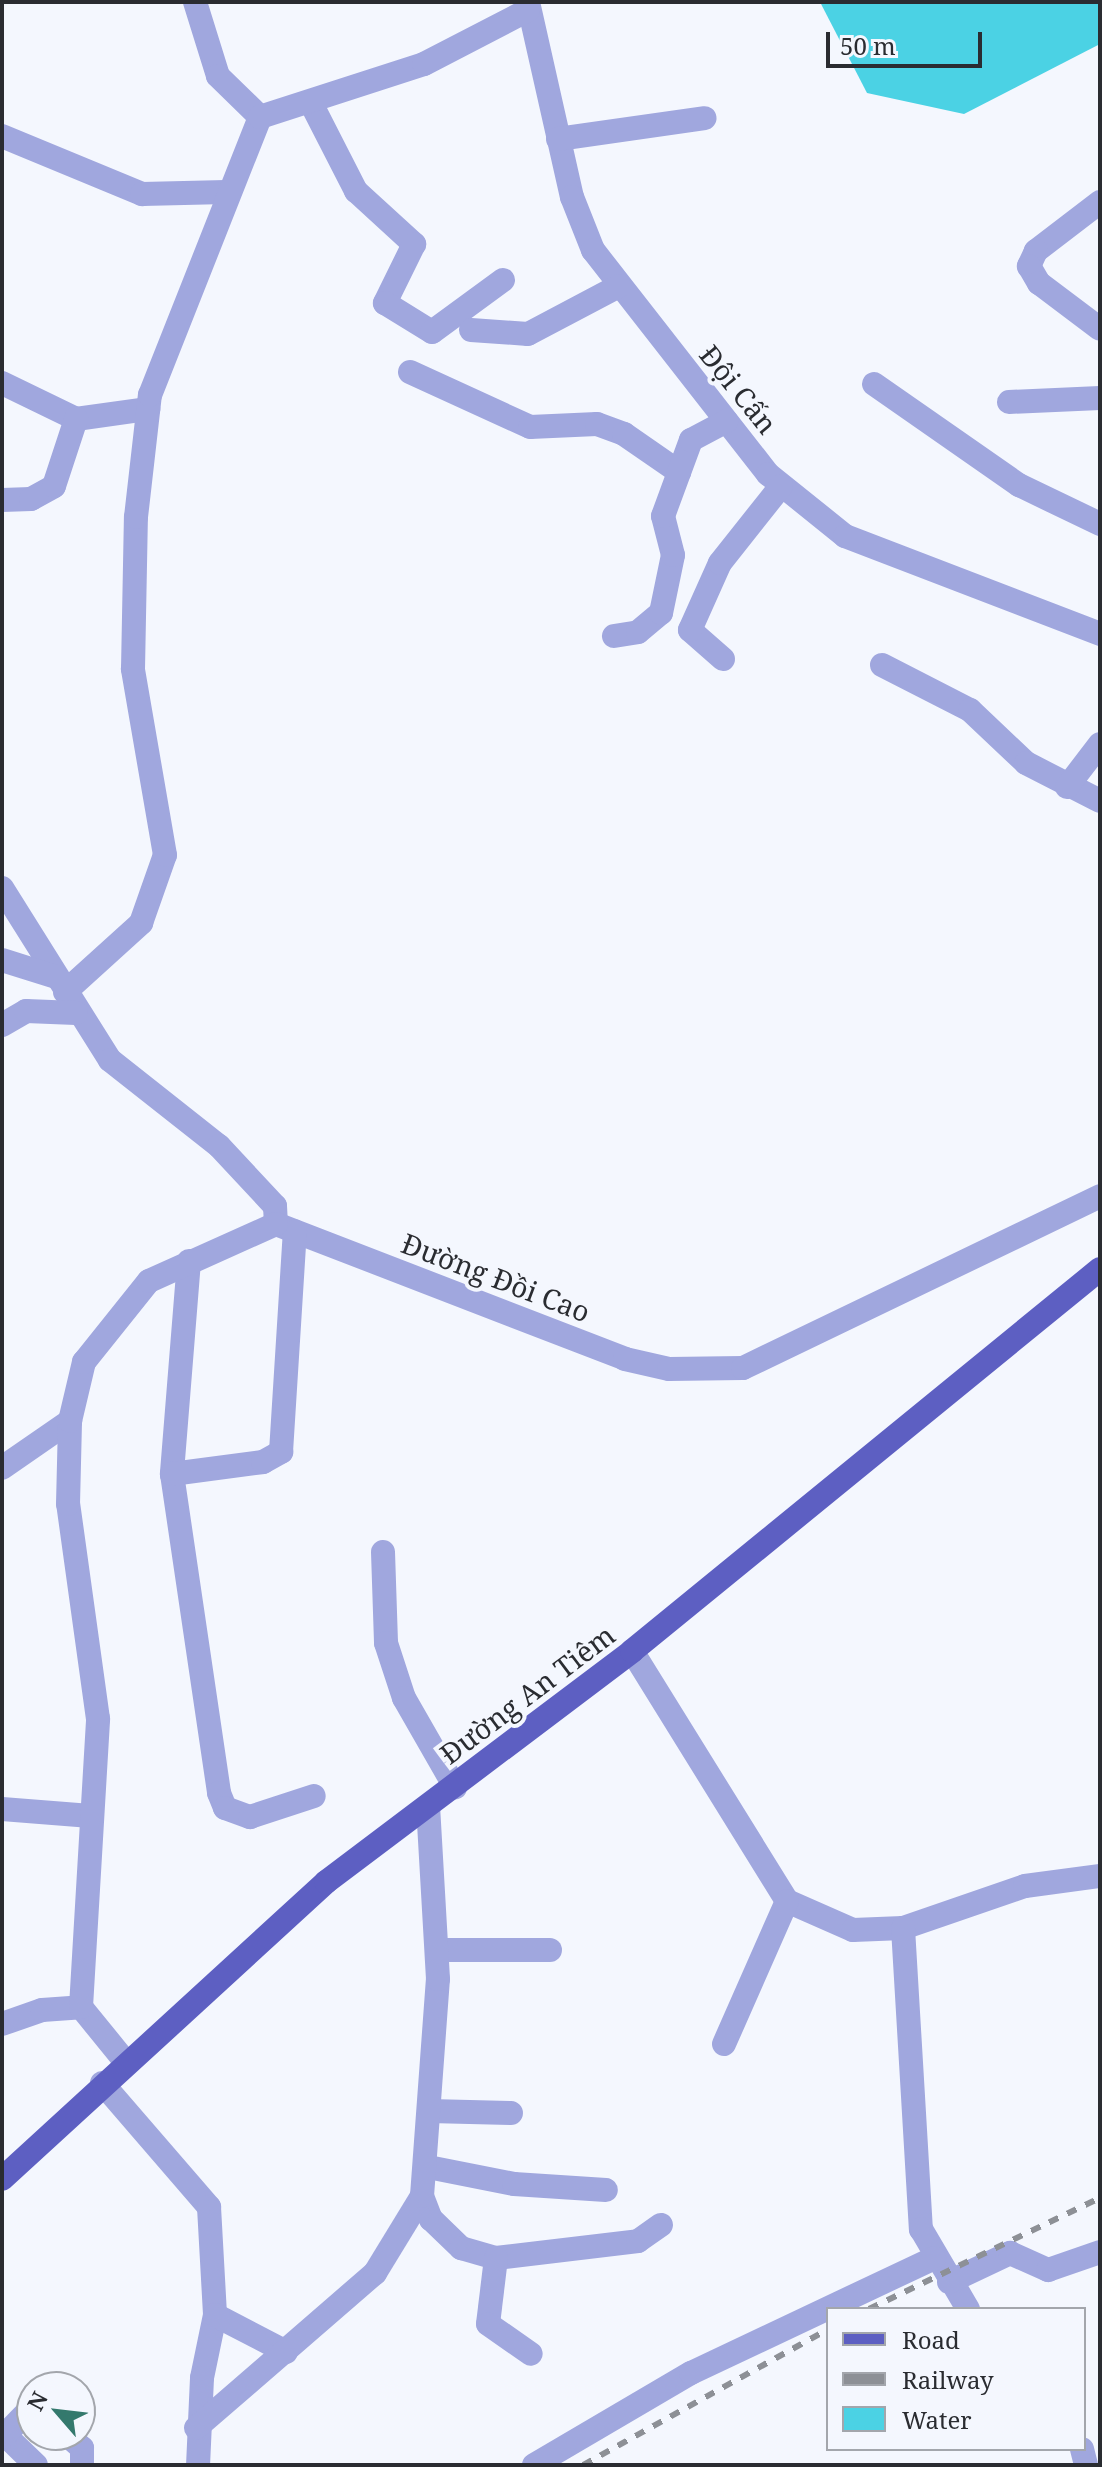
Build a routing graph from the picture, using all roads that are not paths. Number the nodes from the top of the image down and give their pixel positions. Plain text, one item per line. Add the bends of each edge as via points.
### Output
1 (195, 2) edge
2 (528, 6) edge
3 (312, 105) junction
4 (260, 117) junction
5 (705, 118) dead end
6 (2, 136) edge
7 (558, 139) junction
8 (226, 192) junction
9 (1100, 202) edge
10 (503, 280) dead end
11 (619, 286) junction
12 (1100, 329) edge
13 (471, 330) dead end
14 (410, 372) dead end
15 (2, 383) edge
16 (874, 384) dead end
17 (1100, 398) edge
18 (1009, 402) dead end
19 (148, 409) junction
20 (76, 419) junction
21 (726, 421) junction
22 (679, 472) junction
23 (781, 486) junction
24 (2, 500) edge
25 (1100, 524) edge
26 (1100, 634) edge
27 (614, 636) dead end
28 (723, 659) dead end
29 (882, 665) dead end
30 (1097, 751) edge
31 (1067, 787) junction
32 (1100, 801) edge
33 (2, 888) edge
34 (2, 960) edge
35 (66, 994) junction
36 (2, 1025) edge
37 (1100, 1196) edge
38 (286, 1228) junction
39 (189, 1261) junction
40 (1100, 1269) edge
41 (70, 1421) junction
42 (2, 1468) edge
43 (172, 1474) junction
44 (383, 1552) dead end
45 (632, 1651) junction
46 (455, 1787) junction
47 (314, 1796) dead end
48 (428, 1806) junction
49 (2, 1809) edge
50 (91, 1816) junction
51 (1100, 1876) edge
52 (787, 1901) junction
53 (903, 1928) junction
54 (437, 1950) junction
55 (550, 1950) dead end
56 (81, 2007) junction
57 (2, 2024) edge
58 (724, 2044) dead end
59 (124, 2060) junction
60 (102, 2083) junction
61 (429, 2111) junction
62 (511, 2113) dead end
63 (428, 2167) junction
64 (2, 2179) edge
65 (606, 2190) dead end
66 (422, 2196) junction
67 (661, 2225) dead end
68 (1100, 2252) edge
69 (496, 2258) junction
70 (934, 2258) junction
71 (949, 2282) junction
72 (830, 2307) edge
73 (967, 2307) edge
74 (826, 2309) edge
75 (215, 2315) junction
76 (286, 2352) junction
77 (531, 2354) dead end
78 (196, 2428) junction
79 (4, 2436) edge
80 (36, 2465) edge
81 (198, 2465) edge
82 (534, 2465) edge

1 - 4 street via 218,76
2 - 3 street via 424,64
2 - 7 street, Đội Cấn
3 - 4 street
3 - 10 street via 356,191 414,244 385,303 432,332
4 - 8 street
5 - 7 street
6 - 8 street via 142,194
7 - 11 street, Đội Cấn via 593,250
8 - 19 street
9 - 12 street via 1036,251 1029,266 1039,283
11 - 13 street via 541,330 505,336
11 - 21 street, Đội Cấn
14 - 22 street via 530,427 597,424 624,434
15 - 20 street
16 - 25 street via 1019,485
17 - 18 street
19 - 20 street
19 - 35 street via 136,517 133,669 165,855 141,923
20 - 24 street via 54,486 31,499
21 - 22 street via 691,440
21 - 23 street, Đội Cấn
22 - 27 street via 663,516 673,555 661,613 638,632
23 - 26 street, Đội Cấn via 845,536
23 - 28 street via 720,563 690,630
29 - 31 street via 970,710 1003,746
30 - 31 street
31 - 32 street
33 - 35 street
34 - 35 street
35 - 36 street
35 - 38 street via 110,1060 219,1146 275,1206
37 - 38 street, Đường Đồi Cao via 831,1330 722,1372 625,1359
38 - 39 street
38 - 43 street via 281,1452 263,1462
39 - 41 street via 149,1281 117,1313 84,1362
39 - 43 street
40 - 45 main road, Đường An Tiêm
41 - 42 street
41 - 50 street via 68,1504 98,1719
43 - 47 street via 221,1802 250,1817
44 - 46 street via 386,1643 404,1698
45 - 46 main road, Đường An Tiêm
45 - 52 street
46 - 48 main road, Đường An Tiêm
48 - 54 street
48 - 59 main road, Đường An Tiêm via 326,1882
49 - 50 street
50 - 56 street
51 - 53 street via 1025,1886
52 - 53 street via 853,1930
52 - 58 street
53 - 70 street via 921,2229
54 - 55 street
54 - 61 street
56 - 57 street via 42,2010
56 - 59 street
59 - 60 main road, Đường An Tiêm
60 - 64 main road, Đường An Tiêm
60 - 75 street via 209,2207
61 - 62 street
61 - 63 street
63 - 65 street via 514,2184
63 - 66 street
66 - 69 street via 431,2219 461,2248
66 - 76 street via 375,2273
67 - 69 street via 638,2241
68 - 71 street via 1048,2270 1010,2253
69 - 77 street via 488,2324
70 - 71 street
70 - 72 street
71 - 73 street
74 - 82 street via 691,2373
75 - 76 street
75 - 78 street
76 - 78 street
78 - 81 street
79 - 80 street

